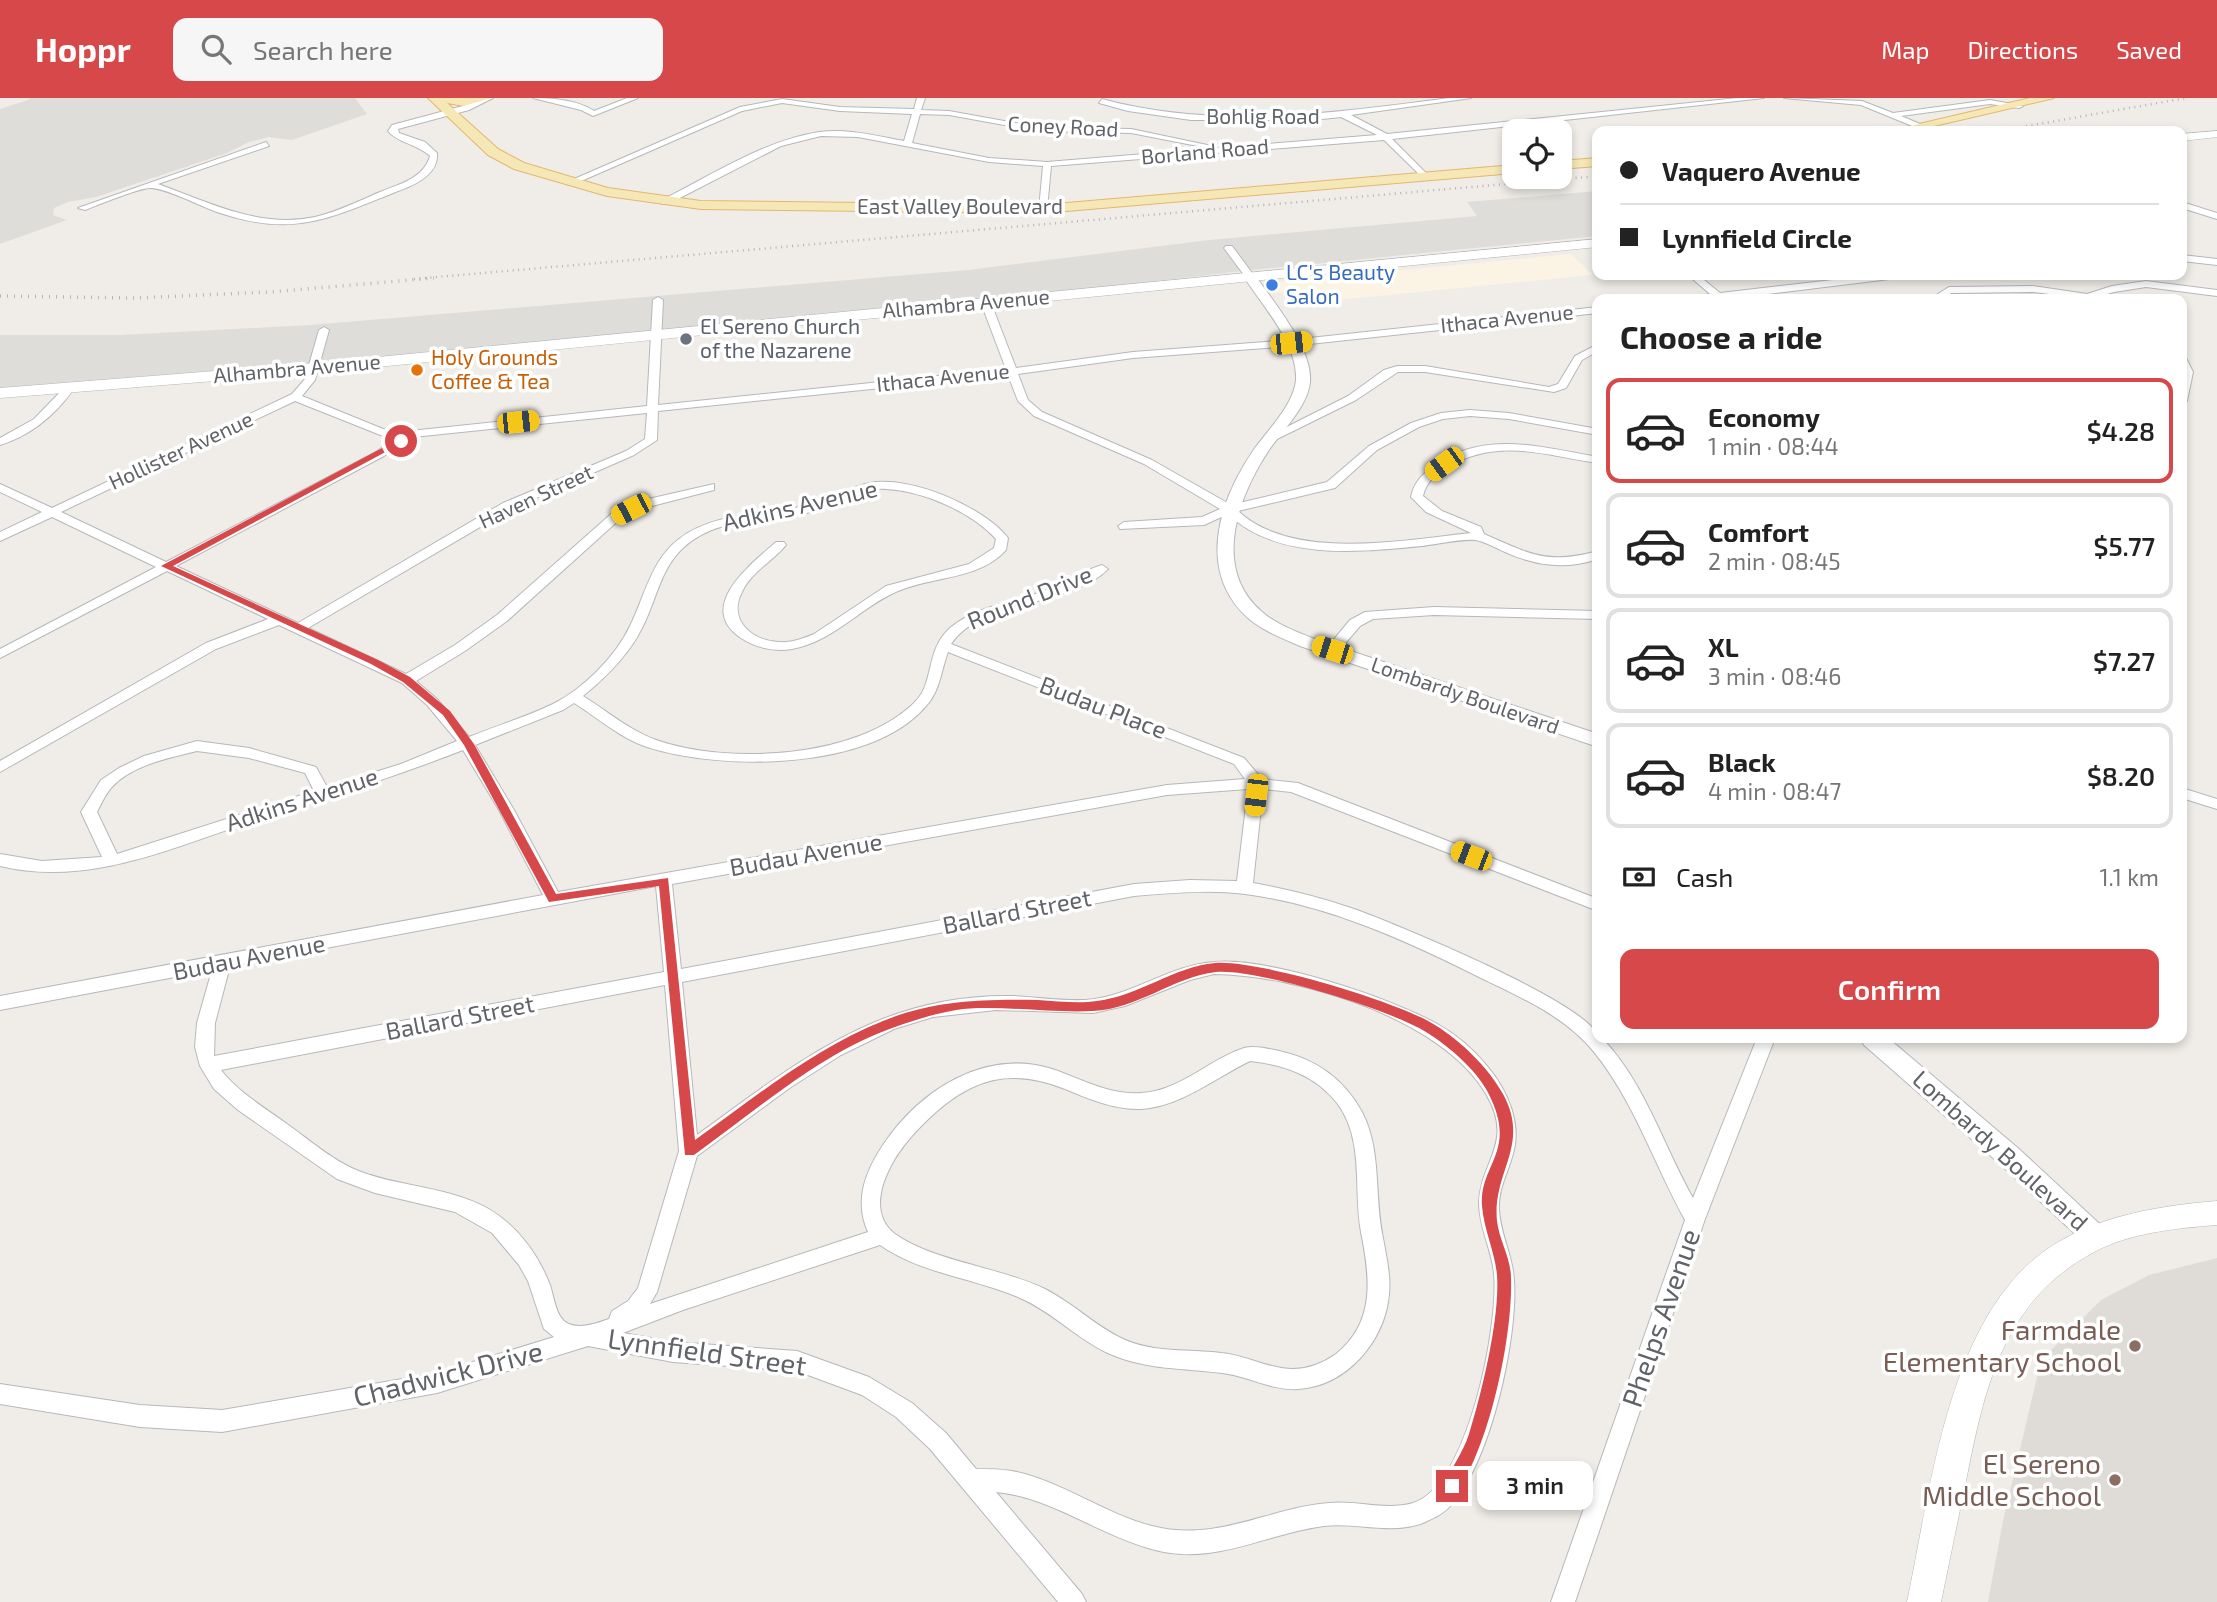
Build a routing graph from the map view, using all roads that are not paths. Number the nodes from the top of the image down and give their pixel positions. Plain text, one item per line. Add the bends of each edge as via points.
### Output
1 (434, 98) edge
2 (442, 98) edge
3 (487, 98) edge
4 (537, 98) edge
5 (634, 98) edge
6 (921, 98) edge
7 (1467, 98) edge
8 (1760, 98) edge
9 (1788, 98) edge
10 (2048, 98) edge
11 (1104, 99) edge
12 (2019, 106) junction
13 (918, 111) junction
14 (448, 112) junction
15 (1344, 115) junction
16 (1894, 116) junction
17 (1917, 126) edge
18 (1931, 126) edge
19 (2217, 134) edge
20 (1386, 137) junction
21 (2187, 137) edge
22 (908, 142) junction
23 (266, 144) dead end
24 (1218, 151) junction
25 (1592, 162) edge
26 (1047, 164) junction
27 (1572, 164) edge
28 (1502, 170) edge
29 (1426, 177) junction
30 (569, 183) junction
31 (149, 184) junction
32 (665, 202) junction
33 (2187, 207) edge
34 (82, 208) dead end
35 (1043, 209) junction
36 (2217, 216) edge
37 (1592, 244) edge
38 (1229, 248) dead end
39 (2187, 259) edge
40 (2217, 262) edge
41 (1250, 278) junction
42 (1699, 280) edge
43 (1859, 280) edge
44 (2217, 293) edge
45 (1714, 294) edge
46 (1750, 294) edge
47 (1943, 294) edge
48 (2068, 294) edge
49 (2101, 294) edge
50 (658, 300) dead end
51 (986, 303) junction
52 (1592, 311) edge
53 (324, 330) dead end
54 (657, 335) junction
55 (1291, 343) junction
56 (1592, 350) edge
57 (316, 368) junction
58 (1013, 371) junction
59 (68, 390) junction
60 (0, 393) edge
61 (296, 396) junction
62 (653, 408) junction
63 (1592, 431) edge
64 (410, 434) junction
65 (1269, 439) junction
66 (0, 442) edge
67 (1592, 459) edge
68 (710, 486) dead end
69 (0, 488) edge
70 (1229, 509) junction
71 (52, 512) junction
72 (1124, 526) dead end
73 (1478, 536) junction
74 (0, 537) edge
75 (780, 545) dead end
76 (1592, 557) edge
77 (166, 566) junction
78 (1102, 569) dead end
79 (1592, 615) edge
80 (281, 619) junction
81 (299, 628) junction
82 (942, 645) junction
83 (1332, 650) junction
84 (0, 654) edge
85 (407, 680) junction
86 (574, 697) junction
87 (1592, 739) edge
88 (468, 744) junction
89 (0, 767) edge
90 (1256, 782) junction
91 (322, 793) junction
92 (2187, 795) edge
93 (2217, 804) edge
94 (0, 860) edge
95 (112, 861) junction
96 (664, 881) junction
97 (1244, 888) junction
98 (553, 899) junction
99 (1592, 903) edge
100 (222, 964) junction
101 (675, 978) junction
102 (0, 1003) edge
103 (1592, 1038) edge
104 (1597, 1043) edge
105 (1764, 1043) edge
106 (1878, 1043) edge
107 (1891, 1043) edge
108 (209, 1065) junction
109 (1912, 1072) junction
110 (690, 1151) junction
111 (2217, 1213) edge
112 (1695, 1219) junction
113 (882, 1236) junction
114 (2096, 1237) junction
115 (590, 1336) junction
116 (0, 1394) edge
117 (973, 1480) junction
118 (1074, 1602) edge
119 (1563, 1602) edge
120 (1924, 1602) edge

1 - 14 main road, East Valley Boulevard
2 - 3 main road via 464,102
3 - 14 street
4 - 5 street via 593,114
6 - 13 street
7 - 15 street, Bohlig Road
8 - 20 street, Borland Road
9 - 16 street via 1862,103
10 - 12 main road
11 - 15 street, Bohlig Road via 1128,109 1191,118
12 - 16 street via 1990,102
12 - 18 main road
13 - 22 street
13 - 24 street, Coney Road via 1038,129 1131,131
13 - 30 street, Coney Road via 840,109 782,101 740,109
14 - 30 main road, East Valley Boulevard via 500,156
14 - 31 street via 410,121 393,131 434,155 430,169 327,216 302,222 261,221
15 - 20 street
16 - 17 street
19 - 21 main road
20 - 24 street, Borland Road
20 - 29 street
22 - 26 street, Borland Road via 989,160
22 - 32 street, Borland Road via 842,134 792,139
23 - 31 street
24 - 26 street, Borland Road
25 - 27 main road
26 - 35 street
28 - 29 main road, East Valley Boulevard
29 - 35 main road, East Valley Boulevard
30 - 32 main road, East Valley Boulevard
31 - 34 street
32 - 35 main road, East Valley Boulevard
33 - 36 street
37 - 41 main road, Alhambra Avenue
38 - 41 street, Lombardy Boulevard
39 - 40 street
41 - 51 main road, Alhambra Avenue
41 - 55 street, Lombardy Boulevard
42 - 45 street
43 - 46 street
44 - 49 street via 2146,284
47 - 48 street via 1949,290 2034,289
50 - 54 street, Haven Street
51 - 54 main road, Alhambra Avenue
51 - 58 street
52 - 55 street, Ithaca Avenue
53 - 57 street, Hollister Avenue
54 - 57 main road, Alhambra Avenue
54 - 62 street, Haven Street via 653,343
55 - 58 street, Ithaca Avenue via 1133,355
55 - 65 street, Lombardy Boulevard via 1302,365 1303,383
56 - 65 street via 1571,366 1562,386 1550,390 1425,369 1388,372 1352,398
57 - 59 main road, Alhambra Avenue
57 - 61 street, Hollister Avenue
58 - 62 street, Ithaca Avenue
58 - 70 street via 1023,401 1038,414 1148,462
59 - 60 main road, Alhambra Avenue
59 - 66 street via 44,418
61 - 64 street, Ithaca Avenue via 387,433
61 - 71 street, Hollister Avenue
62 - 64 street, Ithaca Avenue
62 - 81 street, Haven Street via 651,440 642,448 507,506
63 - 70 street via 1510,416 1441,416 1373,448 1331,485
64 - 77 street
65 - 70 street, Lombardy Boulevard
67 - 73 street via 1498,445 1455,455 1432,472 1418,488 1417,497 1441,516 1477,530
68 - 85 street via 615,517 502,618
69 - 71 street
70 - 72 street via 1204,521
70 - 73 street via 1247,526 1296,544 1375,547
70 - 83 street, Lombardy Boulevard via 1224,547 1235,593 1264,624
71 - 74 street, Hollister Avenue
71 - 77 street
73 - 76 street via 1549,563
75 - 86 street, Adkins Avenue via 734,593 730,613 736,630 752,640 789,646 834,629 889,589 986,562 1000,550 1002,538 975,516 933,498 883,485 862,488 812,508 702,530 687,538 662,564 629,641
77 - 80 street
77 - 84 street
78 - 82 street, Round Drive via 1071,586 973,618
79 - 83 street via 1434,611 1370,615 1355,623
80 - 81 street
80 - 89 street via 211,646
81 - 85 street
82 - 86 street, Round Drive via 932,688 903,720 874,736 817,752 754,758 691,753 629,734
82 - 90 street, Budau Place via 1239,761
83 - 87 street, Lombardy Boulevard
85 - 88 street via 446,713
86 - 88 street, Adkins Avenue
88 - 91 street, Adkins Avenue
88 - 98 street
90 - 96 street, Budau Avenue via 1167,790
90 - 97 street
90 - 99 street, Budau Avenue via 1293,788
91 - 95 street, Adkins Avenue
91 - 95 street via 311,769 249,753 197,746 149,759 106,784 89,812
92 - 93 street
94 - 95 street, Adkins Avenue via 76,868
96 - 98 street, Budau Avenue
96 - 101 street
97 - 101 street, Ballard Street via 1134,890
97 - 103 street, Ballard Street via 1338,908 1391,928 1551,1006
98 - 100 street, Budau Avenue
100 - 102 street, Budau Avenue
100 - 108 street via 203,1042
101 - 108 street, Ballard Street
101 - 110 street
104 - 112 street, Ballard Street via 1622,1076
105 - 112 street, Phelps Avenue
106 - 109 street, Lombardy Boulevard
107 - 109 street
108 - 115 street, Lynnfield Street via 214,1077 241,1102 351,1176 383,1188 440,1199 475,1212 509,1234 544,1289 551,1322 564,1332
109 - 114 street, Lombardy Boulevard
110 - 115 street via 647,1292 635,1308
110 - 117 street via 810,1066 889,1023 975,1003 1096,1006 1131,999 1193,971 1215,968 1268,972 1401,1014 1446,1039 1480,1071 1498,1097 1509,1137 1489,1200 1504,1274 1502,1321 1477,1435 1442,1500 1413,1515 1329,1514 1213,1543 1174,1543 1140,1535 1015,1483
111 - 114 main road via 2168,1217
112 - 119 street, Phelps Avenue
113 - 113 street via 901,1248 1029,1291 1113,1345 1144,1357 1226,1363 1269,1375 1303,1379 1337,1367 1354,1353 1371,1328 1379,1298 1363,1139 1353,1112 1317,1072 1297,1060 1275,1055 1249,1054 1176,1094 1141,1101 1112,1098 1043,1071 1020,1068 988,1073 959,1085 912,1123 883,1157 872,1184 871,1213
113 - 115 street, Chadwick Drive
114 - 120 main road via 2045,1268 2015,1299 1982,1355 1966,1404
115 - 116 street, Chadwick Drive via 436,1383 222,1421 140,1416
115 - 117 street, Lynnfield Street via 673,1352 797,1361 834,1372 869,1387 904,1410
117 - 118 street, Lynnfield Street

